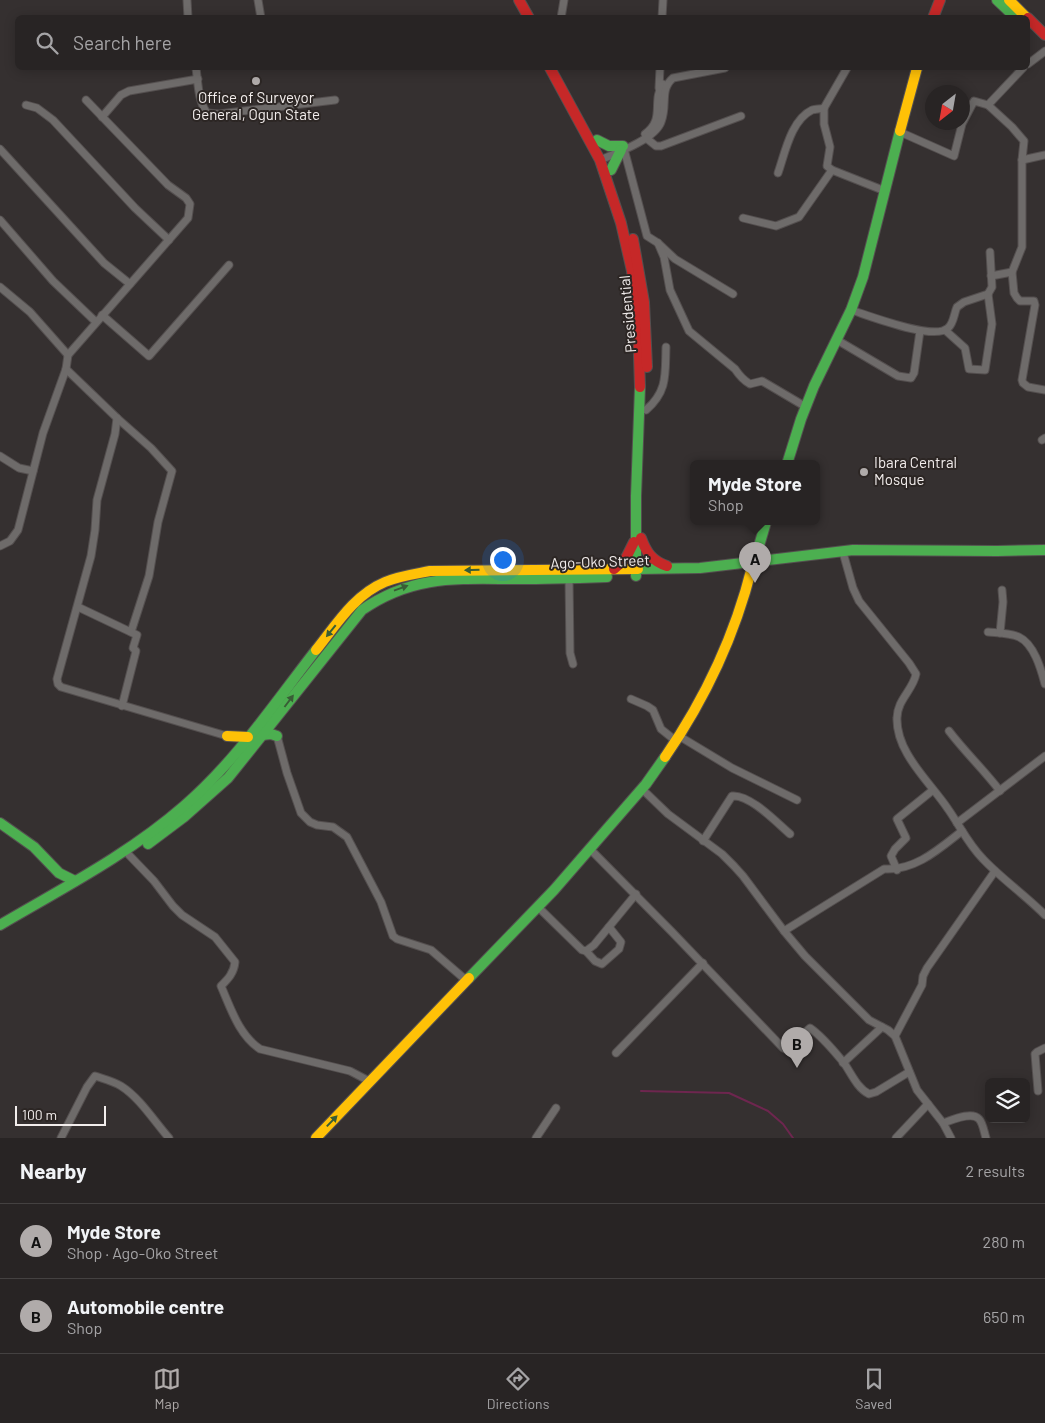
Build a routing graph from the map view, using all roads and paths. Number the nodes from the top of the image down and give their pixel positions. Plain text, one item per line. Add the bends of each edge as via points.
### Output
1 (188, 0) edge
2 (258, 0) edge
3 (512, 0) edge
4 (519, 0) edge
5 (564, 0) edge
6 (663, 0) edge
7 (932, 0) edge
8 (940, 0) edge
9 (997, 0) edge
10 (1009, 0) edge
11 (188, 15) edge
12 (260, 15) edge
13 (520, 15) edge
14 (527, 15) edge
15 (562, 15) edge
16 (662, 15) edge
17 (926, 15) edge
18 (934, 15) edge
19 (1013, 15) edge
20 (1024, 15) edge
21 (1030, 21) edge
22 (1030, 30) edge
23 (1045, 35) edge
24 (1045, 44) edge
25 (1045, 51) edge
26 (1030, 62) edge
27 (196, 70) edge
28 (551, 70) edge
29 (559, 70) edge
30 (660, 70) edge
31 (696, 70) edge
32 (713, 70) edge
33 (846, 70) edge
34 (910, 70) edge
35 (916, 70) edge
36 (1021, 70) edge
37 (198, 79) junction
38 (659, 93) junction
39 (86, 100) dead end
40 (335, 100) dead end
41 (26, 105) dead end
42 (988, 105) junction
43 (824, 108) junction
44 (741, 116) dead end
45 (102, 117) junction
46 (900, 132) junction
47 (646, 138) junction
48 (597, 140) junction
49 (623, 148) junction
50 (0, 149) edge
51 (1044, 155) edge
52 (602, 157) junction
53 (1022, 160) junction
54 (611, 170) junction
55 (832, 170) junction
56 (778, 173) dead end
57 (880, 188) junction
58 (743, 218) dead end
59 (0, 220) edge
60 (169, 240) junction
61 (658, 243) junction
62 (990, 252) dead end
63 (229, 265) dead end
64 (1012, 272) junction
65 (991, 276) junction
66 (130, 284) junction
67 (0, 287) edge
68 (733, 294) dead end
69 (988, 294) junction
70 (852, 310) junction
71 (102, 314) junction
72 (96, 322) junction
73 (945, 330) junction
74 (920, 331) junction
75 (836, 340) junction
76 (666, 347) dead end
77 (68, 355) junction
78 (66, 369) junction
79 (1045, 390) edge
80 (801, 404) junction
81 (646, 410) junction
82 (116, 418) junction
83 (0, 456) edge
84 (783, 460) edge
85 (789, 460) edge
86 (33, 471) junction
87 (765, 525) edge
88 (771, 525) edge
89 (638, 538) junction
90 (0, 546) edge
91 (1045, 550) edge
92 (1045, 554) edge
93 (844, 556) junction
94 (757, 564) junction
95 (674, 568) junction
96 (614, 569) junction
97 (640, 572) junction
98 (569, 578) junction
99 (1002, 590) dead end
100 (78, 607) junction
101 (130, 632) junction
102 (988, 632) dead end
103 (1000, 633) junction
104 (573, 664) dead end
105 (1045, 684) edge
106 (631, 699) dead end
107 (122, 706) junction
108 (272, 722) junction
109 (949, 731) dead end
110 (262, 735) junction
111 (227, 736) junction
112 (277, 736) junction
113 (248, 737) junction
114 (678, 738) junction
115 (1045, 756) edge
116 (234, 760) junction
117 (224, 774) junction
118 (642, 788) junction
119 (933, 790) junction
120 (1000, 791) junction
121 (797, 800) dead end
122 (0, 823) edge
123 (957, 823) junction
124 (0, 829) edge
125 (962, 832) junction
126 (790, 834) dead end
127 (703, 840) junction
128 (590, 849) junction
129 (129, 855) junction
130 (897, 870) junction
131 (995, 871) junction
132 (56, 878) junction
133 (75, 881) junction
134 (65, 886) junction
135 (52, 894) junction
136 (636, 894) junction
137 (538, 907) junction
138 (1045, 915) edge
139 (5, 926) edge
140 (609, 927) junction
141 (784, 931) junction
142 (586, 951) junction
143 (703, 963) junction
144 (467, 981) junction
145 (882, 1027) junction
146 (895, 1036) junction
147 (1045, 1048) edge
148 (616, 1053) dead end
149 (844, 1063) junction
150 (909, 1072) junction
151 (370, 1081) junction
152 (1038, 1091) dead end
153 (928, 1104) junction
154 (556, 1108) dead end
155 (943, 1122) junction
156 (61, 1138) edge
157 (169, 1138) edge
158 (316, 1138) edge
159 (536, 1138) edge
160 (896, 1138) edge
161 (951, 1138) edge
162 (986, 1138) edge

1 - 11 street
2 - 12 street
3 - 13 main road
4 - 14 main road
5 - 15 street
6 - 16 street
7 - 17 main road
8 - 18 main road
9 - 19 main road
10 - 20 main road
21 - 23 main road
22 - 24 main road
25 - 26 street
27 - 37 street
28 - 52 main road
29 - 48 main road, Presidential
30 - 38 street
31 - 38 street via 670,76
32 - 47 street via 682,75 667,84 661,123 656,132
33 - 43 street
34 - 57 main road
35 - 46 main road
36 - 42 street
37 - 40 street via 208,114
37 - 45 street via 130,91 121,95
38 - 49 street via 658,116 651,130
39 - 45 street
41 - 60 street via 37,108 53,120
42 - 46 street via 974,101 962,124 954,156
42 - 53 street via 1024,141
43 - 55 street via 830,147 827,166
43 - 56 street via 813,110 796,126
44 - 47 street via 661,146
45 - 60 street via 190,204 188,218
46 - 70 main road
47 - 49 street
48 - 49 main road
48 - 52 main road, Presidential
49 - 52 street
49 - 54 main road
49 - 61 street via 647,236
50 - 66 street via 104,263
51 - 53 street
52 - 54 main road, Presidential
52 - 89 main road via 621,223 636,298 640,386
53 - 64 street via 1022,246
54 - 81 main road, Presidential via 627,217 643,293
55 - 57 street
55 - 58 street via 799,217 776,226
57 - 80 main road via 856,284
59 - 72 street via 53,281
60 - 66 street
61 - 68 street via 674,259
61 - 80 street via 670,290 689,331 750,384 762,381
62 - 65 street
63 - 71 street via 149,356
64 - 65 street
64 - 79 street via 1017,298 1034,301 1035,305 1022,380 1028,387
65 - 69 street via 992,287
66 - 71 street
67 - 77 street via 30,312
69 - 73 street via 957,307 953,322
69 - 73 street via 992,324 985,370 969,369 965,348
70 - 74 street
70 - 75 main road
71 - 72 street
72 - 77 street
73 - 74 street
74 - 75 street via 911,378 898,376
75 - 85 main road via 801,419
76 - 81 street via 664,387
77 - 78 street
78 - 82 street
78 - 86 street
80 - 84 main road
81 - 89 main road, Presidential
82 - 100 street via 115,434 97,500 91,556
82 - 101 street via 172,471 158,522 149,576
83 - 86 street via 19,468
86 - 90 street via 18,530 10,541
87 - 94 main road
88 - 94 main road
89 - 95 main road via 651,560
89 - 96 main road via 626,558
89 - 97 main road, Presidential
91 - 94 main road via 853,550
92 - 93 main road, Ago-Oko Street
93 - 94 main road, Ago-Oko Street
93 - 119 street via 859,601 916,674 898,705 897,719 900,737 910,758
94 - 95 main road
94 - 97 main road, Ago-Oko Street via 702,574
94 - 114 main road via 717,668
95 - 97 main road
96 - 97 main road
96 -> 113 main road via 430,571 379,585 353,605
97 - 98 main road, Ago-Oko Street
98 - 104 street
108 -> 98 main road, Ago-Oko Street via 362,610 377,598 428,581
99 - 103 street
100 - 101 street
100 - 107 street via 58,684
101 - 107 street via 137,635 133,648 136,651
102 - 103 street
103 - 105 street via 1019,637 1028,644
106 - 114 street via 653,710 661,729
107 - 111 street
108 - 110 main road, Ago-Oko Street
108 - 112 main road
109 - 120 street
110 - 112 main road
110 - 116 main road, Ago-Oko Street
111 - 113 main road
111 - 116 main road via 234,742
112 - 144 street via 300,810 310,822 333,827 347,837 381,902 393,936 431,950
113 - 116 main road
114 - 118 main road
114 - 121 street
115 - 120 street
116 - 117 main road
117 - 129 main road via 184,817
117 - 133 main road via 146,836
118 - 127 street via 668,814
118 - 128 main road
119 - 123 street
119 - 130 street via 897,819 906,838 891,856
120 - 123 street
122 - 133 main road via 22,837 60,874
123 - 125 street
124 - 132 main road via 18,840
125 - 130 street via 925,860
125 - 131 street
126 - 127 street via 749,801 732,796
127 - 141 street via 743,876
128 - 136 street
128 - 137 main road
129 - 139 main road
129 - 151 street via 172,906 215,937 235,962 230,977 221,986 234,1017 252,1044 260,1049 350,1070
130 - 141 street via 884,870
131 - 138 street
131 - 146 street via 927,968 922,985
132 - 134 main road
132 - 135 main road
133 - 134 main road
134 - 135 main road
135 - 139 main road
136 - 140 street
136 - 143 street
137 - 142 street
137 - 144 main road
140 - 142 street
140 - 142 street via 621,942 619,949 602,964
141 - 145 street via 869,1020
143 - 148 street
143 - 149 street via 784,1048 791,1048 810,1028
144 - 151 main road
145 - 146 street
145 - 149 street
146 - 150 street
147 - 152 street via 1035,1054
149 - 150 street via 869,1094
150 - 153 street
158 -> 151 main road
153 - 155 street
153 - 160 street
154 - 159 street
155 - 161 street
155 - 162 street via 976,1116
156 - 157 street via 95,1076 125,1089

